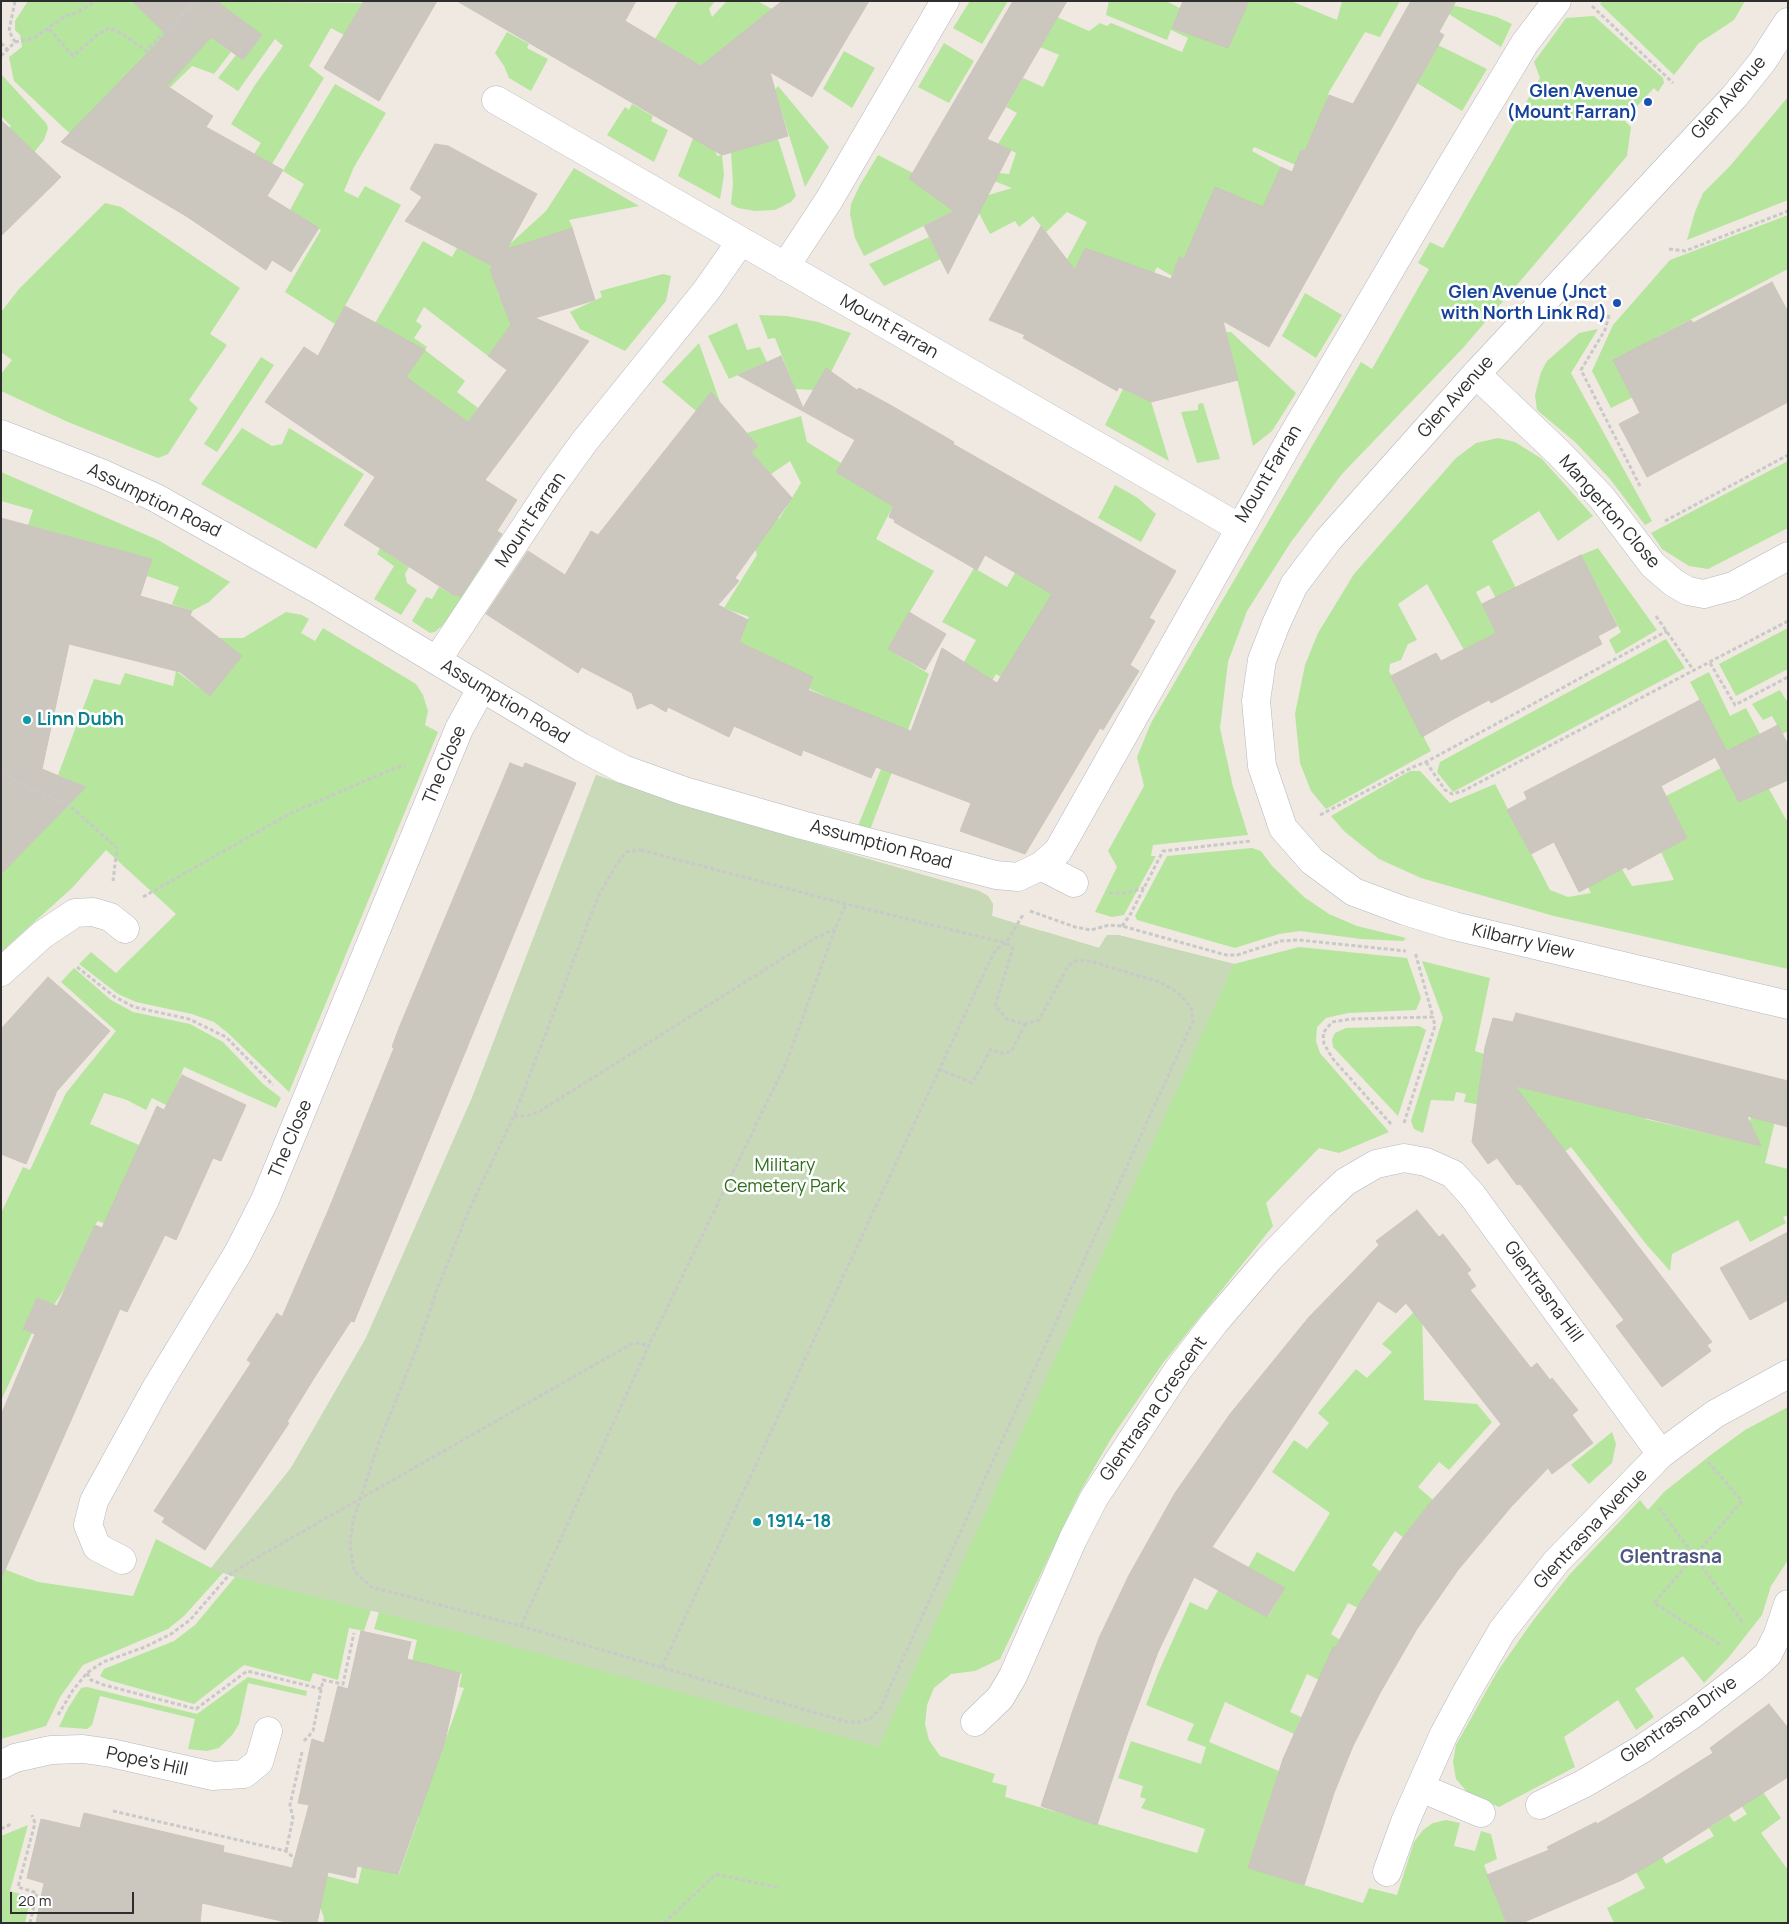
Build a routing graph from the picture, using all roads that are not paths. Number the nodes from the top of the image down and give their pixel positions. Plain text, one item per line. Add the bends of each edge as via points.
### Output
1 (945, 1) edge
2 (1557, 1) edge
3 (1788, 22) edge
4 (496, 100) dead end
5 (741, 242) junction
6 (786, 267) junction
7 (1476, 374) junction
8 (1, 434) edge
9 (1240, 528) junction
10 (1788, 556) edge
11 (437, 660) junction
12 (481, 689) junction
13 (1283, 828) joint
14 (1041, 866) junction
15 (1074, 883) dead end
16 (117, 923) road end
17 (1, 972) edge
18 (1788, 1005) edge
19 (1404, 1158) joint
20 (1788, 1374) edge
21 (1661, 1454) junction
22 (122, 1560) dead end
23 (1788, 1604) edge
24 (1783, 1638) edge
25 (976, 1722) dead end
26 (268, 1731) dead end
27 (1, 1765) edge
28 (1420, 1788) junction
29 (1540, 1805) dead end
30 (1481, 1813) dead end
31 (1387, 1872) dead end

1 - 6 street via 829,200
2 - 9 street, Mount Farran via 1525,44 1464,145
3 - 7 street, Glen Avenue via 1734,97
4 - 5 street, Mount Farran
5 - 6 street, Mount Farran
5 - 11 street, Mount Farran via 558,478
6 - 9 street, Mount Farran
7 - 10 street, Mangerton Close via 1602,498 1652,565 1674,583 1688,591 1704,594 1733,586
7 - 13 street, Glen Avenue via 1328,540 1294,585 1276,624 1262,660 1256,702 1262,766
8 - 11 street, Assumption Road via 156,498
9 - 14 street, Assumption Road via 1071,830 1058,851
11 - 12 street, Assumption Road
12 - 14 street, Assumption Road via 623,769 684,791 996,875 1018,877
12 - 22 street, The Close via 460,729 265,1200 238,1253 155,1390 94,1501 88,1525 97,1547
13 - 18 street, Kilbarry View via 1312,861 1354,892 1405,911 1454,926
14 - 15 street
16 - 17 street via 92,912 75,913 42,936
19 - 21 street, Glentrasna Hill via 1426,1162 1453,1174 1472,1195
19 - 25 street, Glentrasna Crescent via 1376,1164 1345,1182 1220,1315 1178,1370 1094,1498 1013,1676 1000,1698
20 - 21 street, Glentrasna Avenue via 1715,1414
21 - 28 street, Glentrasna Avenue via 1556,1562 1502,1631 1444,1734
23 - 24 street, Glentrasna Drive
24 - 29 street, Glentrasna Drive via 1754,1667 1693,1714 1585,1783
26 - 27 street, Pope's Hill via 259,1762 244,1774 212,1776 111,1752 84,1749 51,1750 15,1758
28 - 30 street
28 - 31 street, Glentrasna Avenue

